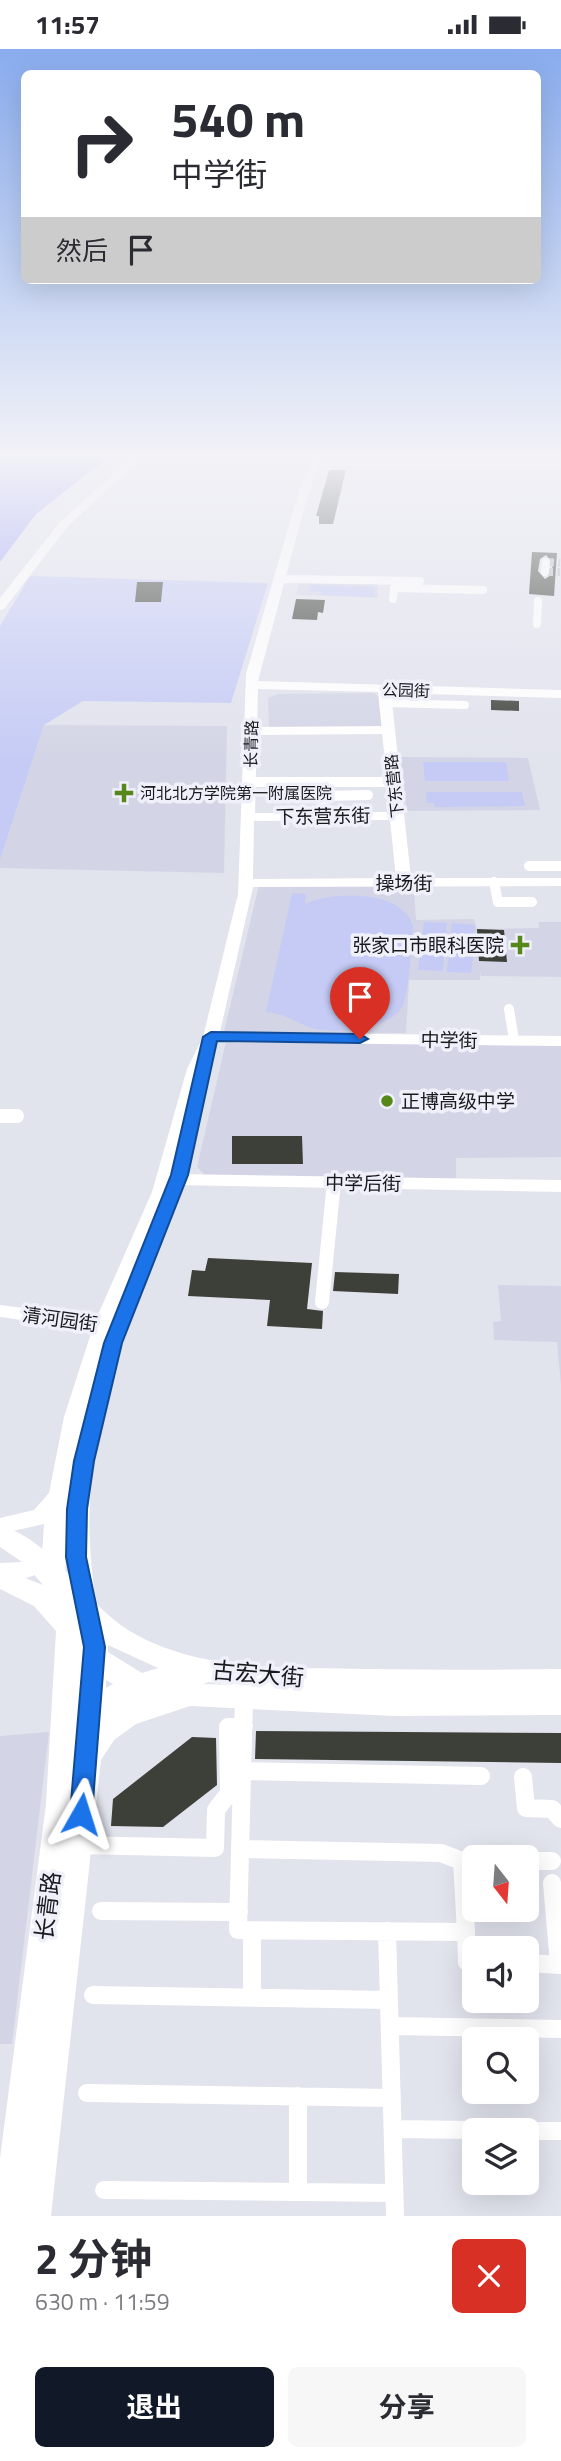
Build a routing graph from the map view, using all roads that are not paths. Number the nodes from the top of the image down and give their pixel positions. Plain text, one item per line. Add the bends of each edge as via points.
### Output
1 (38, 557) edge
2 (287, 557) edge
3 (546, 562) dead end
4 (545, 572) dead end
5 (280, 579) junction
6 (420, 582) dead end
7 (483, 590) dead end
8 (393, 599) dead end
9 (538, 601) dead end
10 (0, 606) edge
11 (537, 624) dead end
12 (252, 685) junction
13 (561, 694) edge
14 (385, 701) junction
15 (466, 705) dead end
16 (438, 709) dead end
17 (388, 730) junction
18 (251, 731) junction
19 (250, 782) junction
20 (393, 782) junction
21 (368, 796) dead end
22 (397, 815) junction
23 (325, 816) junction
24 (249, 817) junction
25 (529, 866) dead end
26 (561, 866) edge
27 (561, 882) edge
28 (246, 883) junction
29 (404, 883) junction
30 (494, 883) junction
31 (532, 902) dead end
32 (509, 1009) dead end
33 (211, 1037) junction
34 (514, 1040) junction
35 (561, 1041) edge
36 (0, 1115) edge
37 (17, 1117) dead end
38 (171, 1180) junction
39 (485, 1180) dead end
40 (561, 1180) edge
41 (334, 1182) junction
42 (523, 1183) junction
43 (561, 1185) edge
44 (322, 1303) dead end
45 (0, 1311) edge
46 (111, 1326) junction
47 (61, 1487) junction
48 (0, 1526) edge
49 (0, 1535) edge
50 (76, 1541) junction
51 (48, 1567) junction
52 (0, 1572) edge
53 (0, 1578) edge
54 (78, 1619) junction
55 (94, 1656) junction
56 (226, 1673) junction
57 (561, 1680) edge
58 (139, 1684) junction
59 (203, 1696) junction
60 (561, 1703) edge
61 (89, 1712) junction
62 (244, 1713) junction
63 (75, 1756) junction
64 (243, 1771) junction
65 (481, 1776) dead end
66 (523, 1777) dead end
67 (561, 1819) edge
68 (66, 1845) junction
69 (241, 1849) junction
70 (462, 1859) edge
71 (539, 1861) edge
72 (552, 1861) dead end
73 (552, 1884) dead end
74 (101, 1910) dead end
75 (239, 1912) junction
76 (466, 1922) edge
77 (252, 1930) junction
78 (387, 1931) junction
79 (466, 1932) junction
80 (466, 1936) edge
81 (539, 1964) edge
82 (560, 1965) edge
83 (93, 1995) dead end
84 (252, 1997) junction
85 (389, 2000) junction
86 (390, 2026) junction
87 (561, 2029) edge
88 (87, 2093) dead end
89 (298, 2096) junction
90 (392, 2098) junction
91 (393, 2129) junction
92 (462, 2130) edge
93 (539, 2131) edge
94 (561, 2131) edge
95 (104, 2190) dead end
96 (298, 2192) junction
97 (394, 2193) junction
98 (10, 2216) edge
99 (33, 2216) edge
100 (395, 2216) edge

1 - 10 street
2 - 5 street, 长青路
3 - 4 street
5 - 6 street
5 - 12 street, 长青路
7 - 8 street via 394,588
9 - 11 street
12 - 14 street, 公园街
12 - 18 street, 长青路
13 - 14 street, 公园街
14 - 15 street
14 - 16 street
14 - 17 street, 下东营路
17 - 18 street
17 - 20 street, 下东营路
18 - 19 street, 长青路
19 - 20 street
19 - 24 street, 长青路
20 - 22 street, 下东营路
21 - 23 street via 324,796
22 - 23 street, 下东营东街
22 - 29 street, 下东营路
23 - 24 street, 下东营东街
24 - 28 street, 长青路
25 - 26 street
27 - 30 street, 操场街
28 - 29 street, 操场街
28 - 33 street, 长青路
29 - 30 street, 操场街
30 - 31 street via 498,902
32 - 34 street
33 - 34 street, 中学街
33 - 38 street, 长青路
34 - 35 street, 中学街
36 - 37 street
38 - 41 street, 中学后街
38 - 46 street, 长青路
39 - 42 street
40 - 42 street
41 - 42 street, 中学后街
41 - 44 street
42 - 43 street, 中学后街
45 - 46 street, 清河园街
46 - 47 street, 长青路
46 - 50 street, 长青路 via 80,1488
47 - 48 street via 46,1514
47 - 51 street, 长青路
49 - 51 main road
50 - 51 street
50 - 54 street, 长青路
51 - 52 street
51 - 54 main road, 长青路
53 - 54 main road, 古宏大街 via 32,1590
54 - 55 main road, 长青路 via 95,1647
54 - 56 main road, 古宏大街 via 189,1666
54 - 63 main road, 长青路
55 - 58 main road, 古宏大街
55 - 61 main road, 长青路
56 - 57 main road, 古宏大街 via 428,1682
56 - 58 main road via 175,1674
58 - 59 main road, 古宏大街 via 153,1691
58 - 61 main road
59 - 62 main road, 古宏大街
59 - 63 main road via 159,1703 104,1728
60 - 62 main road, 古宏大街 via 393,1704
61 - 63 main road, 长青路
62 - 64 street
62 - 68 street via 228,1727 229,1793 216,1810 215,1848
63 - 68 main road, 长青路
64 - 65 street
64 - 69 street
66 - 67 street via 526,1808 552,1809
68 - 98 main road, 长青路
68 - 99 main road, 长青路
69 - 70 street via 441,1853
69 - 75 street
71 - 72 street
73 - 82 street
74 - 75 street
75 - 77 street via 239,1930
76 - 79 street
77 - 78 street
77 - 84 street
78 - 79 street
78 - 85 street
79 - 80 street
81 - 82 street
83 - 84 street
84 - 85 street
85 - 86 street
86 - 87 street
86 - 90 street
88 - 89 street
89 - 90 street
89 - 96 street
90 - 91 street
91 - 92 street
91 - 97 street
93 - 94 street
95 - 96 street
96 - 97 street
97 - 100 street

